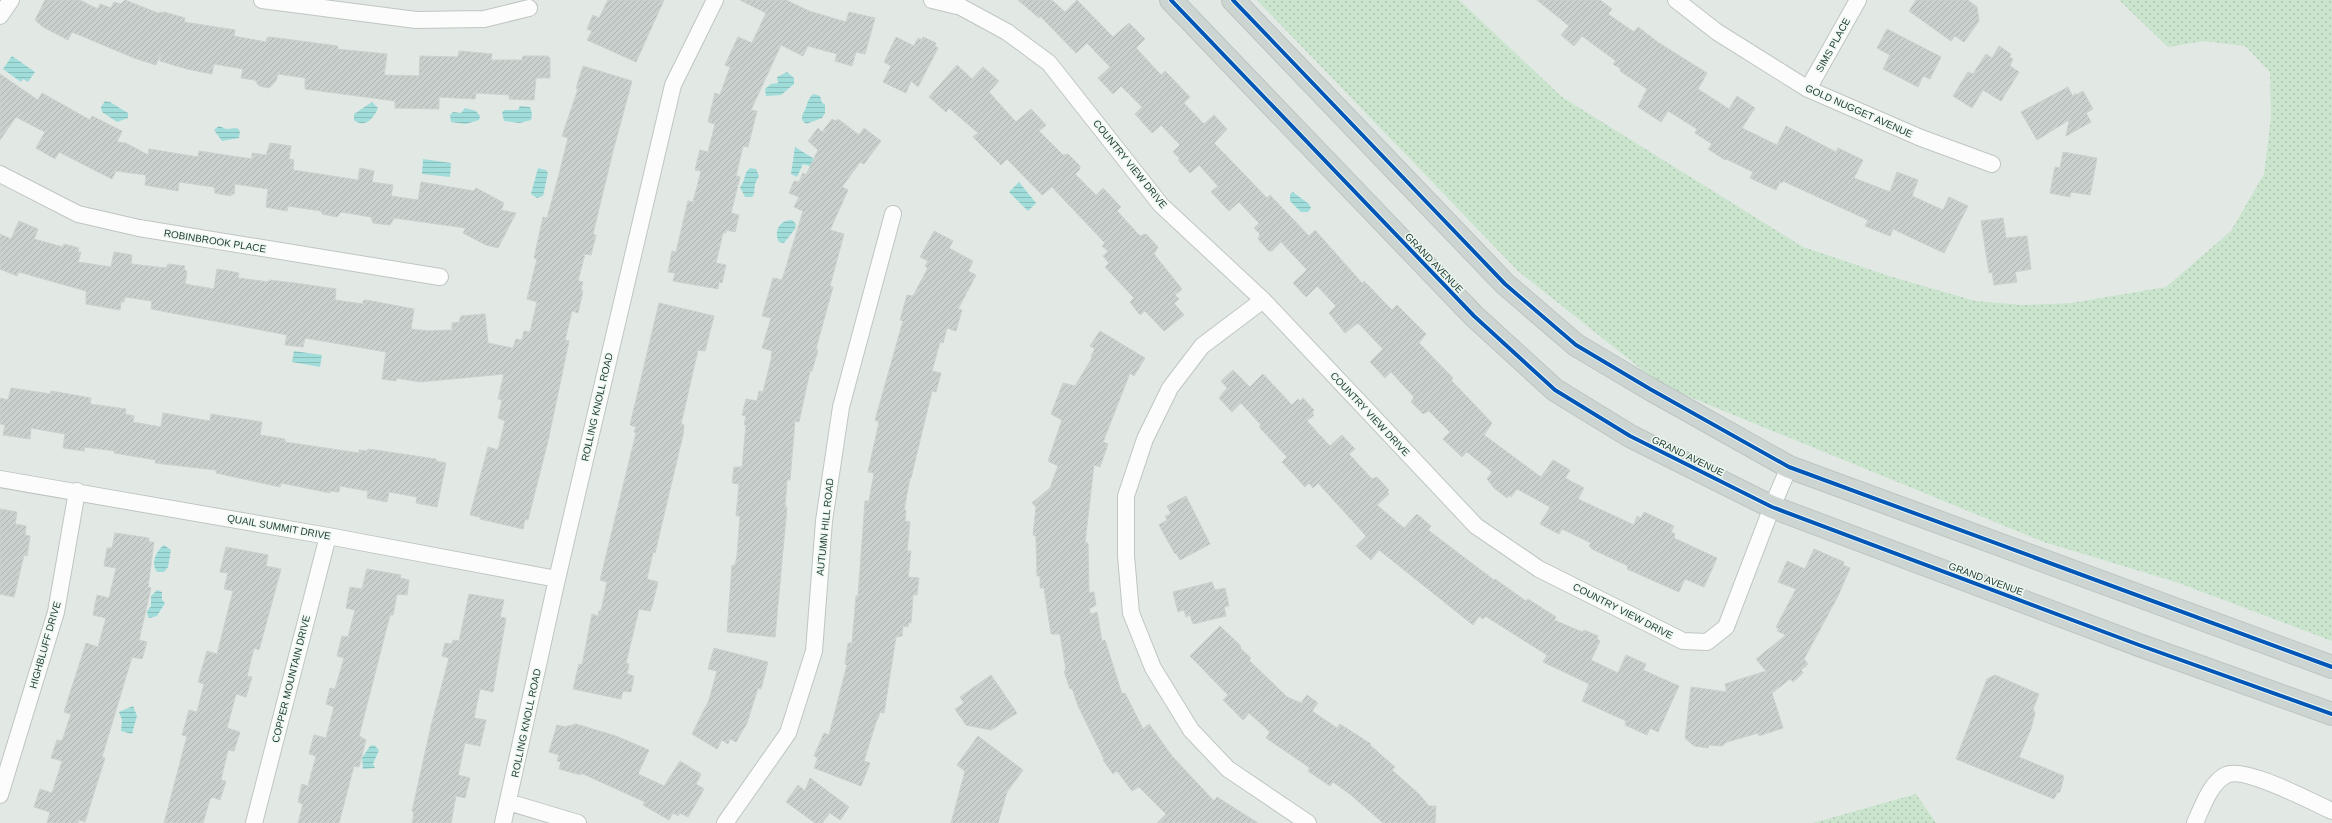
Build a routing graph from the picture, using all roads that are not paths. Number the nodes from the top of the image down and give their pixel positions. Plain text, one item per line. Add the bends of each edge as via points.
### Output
1 (11, 0) edge
2 (262, 0) edge
3 (715, 0) edge
4 (932, 0) edge
5 (1171, 0) edge
6 (1233, 0) edge
7 (1676, 0) edge
8 (1858, 0) edge
9 (529, 8) dead end
10 (0, 16) edge
11 (1808, 89) junction
12 (1992, 164) dead end
13 (0, 174) edge
14 (893, 214) dead end
15 (440, 277) dead end
16 (1263, 300) junction
17 (1789, 467) junction
18 (0, 479) edge
19 (77, 491) junction
20 (1772, 507) junction
21 (328, 536) junction
22 (557, 580) junction
23 (2332, 667) edge
24 (2332, 714) edge
25 (0, 795) edge
26 (508, 802) junction
27 (2332, 810) edge
28 (254, 823) edge
29 (503, 823) edge
30 (578, 823) edge
31 (725, 823) edge
32 (1308, 823) edge
33 (2194, 823) edge

1 - 10 street
2 - 9 street via 416,20 484,19
3 - 22 street, ROLLING KNOLL ROAD via 673,85
4 - 16 street, COUNTRY VIEW DRIVE via 961,7 1007,32 1049,63 1161,205
5 - 20 main road, GRAND AVENUE via 1474,316 1555,390 1630,436
6 - 17 main road via 1505,284 1576,345 1650,390
7 - 11 street, GOLD NUGGET AVENUE via 1717,32
8 - 11 street, SIMS PLACE
11 - 12 street, GOLD NUGGET AVENUE via 1921,138
13 - 15 street, ROBINBROOK PLACE via 78,214 139,228
14 - 31 street, AUTUMN HILL ROAD via 841,407 824,521 814,651 788,733
16 - 20 street, COUNTRY VIEW DRIVE via 1476,526 1539,569 1682,641 1707,642 1726,627
16 - 32 street via 1202,346 1170,388 1145,439 1126,496 1126,563 1131,613 1153,668 1191,730 1228,769
17 - 20 street, COUNTRY VIEW DRIVE
17 - 23 main road
18 - 19 street, QUAIL SUMMIT DRIVE
19 - 21 street, QUAIL SUMMIT DRIVE
19 - 25 street, HIGHBLUFF DRIVE via 56,612
20 - 24 main road, GRAND AVENUE via 2139,645
21 - 22 street, QUAIL SUMMIT DRIVE
21 - 28 street, COPPER MOUNTAIN DRIVE
22 - 26 street, ROLLING KNOLL ROAD
26 - 29 street, ROLLING KNOLL ROAD
26 - 30 street
27 - 33 street via 2251,776 2235,773 2219,780 2206,798

